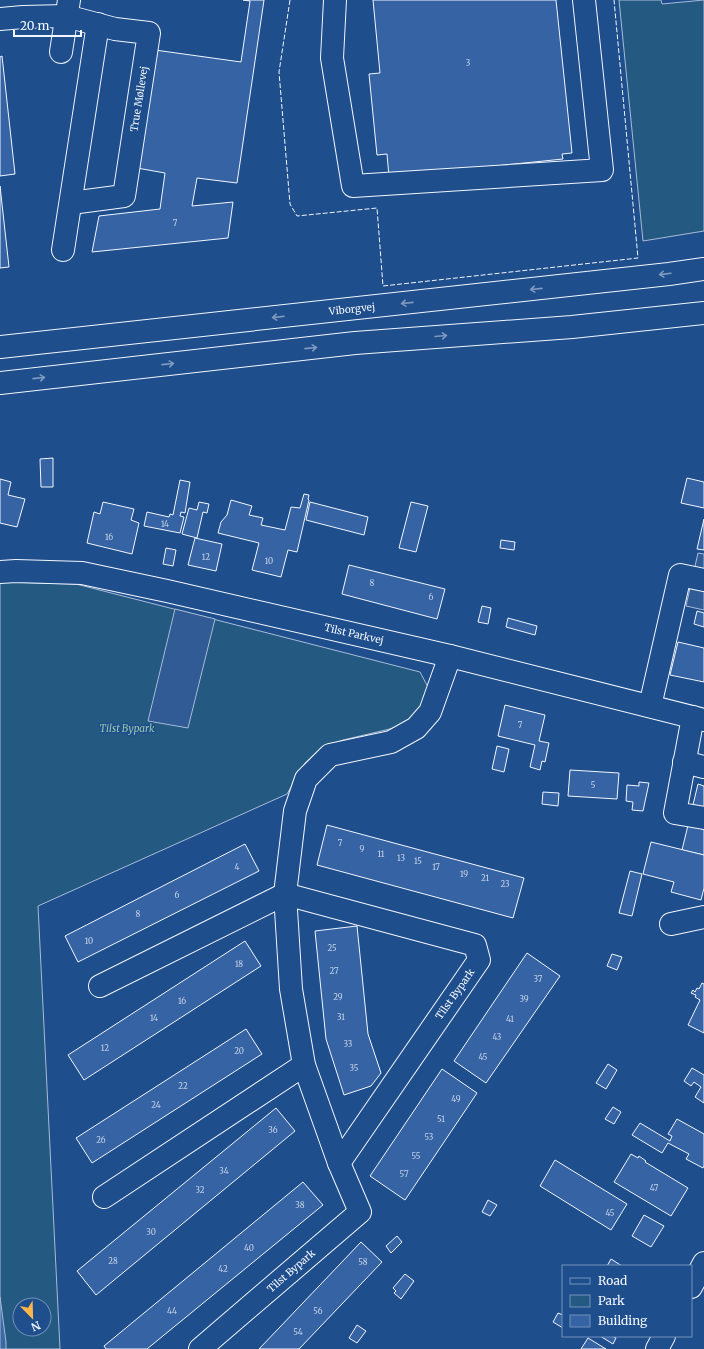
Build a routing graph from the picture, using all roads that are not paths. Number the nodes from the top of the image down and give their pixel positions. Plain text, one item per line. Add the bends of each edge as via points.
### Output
1 (335, 0) edge
2 (584, 0) edge
3 (68, 8) edge
4 (0, 19) edge
5 (98, 24) junction
6 (61, 52) dead end
7 (71, 203) junction
8 (63, 250) dead end
9 (704, 269) edge
10 (704, 313) edge
11 (0, 347) edge
12 (0, 383) edge
13 (0, 572) edge
14 (704, 580) edge
15 (450, 656) junction
16 (650, 706) junction
17 (698, 718) edge
18 (694, 765) edge
19 (704, 818) edge
20 (286, 894) junction
21 (704, 917) edge
22 (671, 924) dead end
23 (100, 986) dead end
24 (304, 1065) junction
25 (339, 1163) junction
26 (104, 1197) dead end
27 (704, 1265) edge
28 (692, 1285) edge
29 (663, 1337) edge
30 (200, 1349) edge
31 (657, 1349) edge

1 - 2 street via 332,58 353,186 602,170
3 - 4 street, True Møllevej
3 - 5 street, True Møllevej
3 - 6 street
5 - 7 street
5 - 7 street, True Møllevej via 149,33 124,196
7 - 8 street
9 -> 11 street, Viborgvej
12 -> 10 street via 355,343 572,327
13 - 15 street, Tilst Parkvej via 82,573
14 - 16 street via 680,575
15 - 16 street, Tilst Parkvej
15 - 20 street, Tilst Bypark via 430,712 416,728 391,742 330,755 306,779 295,811
16 - 17 street, Tilst Parkvej
17 - 18 street
18 - 19 street via 675,813
20 - 23 street
20 - 24 street, Tilst Bypark via 291,989
20 - 25 street, Tilst Bypark via 475,945 479,960
21 - 22 street
24 - 25 street, Tilst Bypark
24 - 26 street
25 - 30 street, Tilst Bypark via 360,1212
27 - 28 street
29 - 31 street

